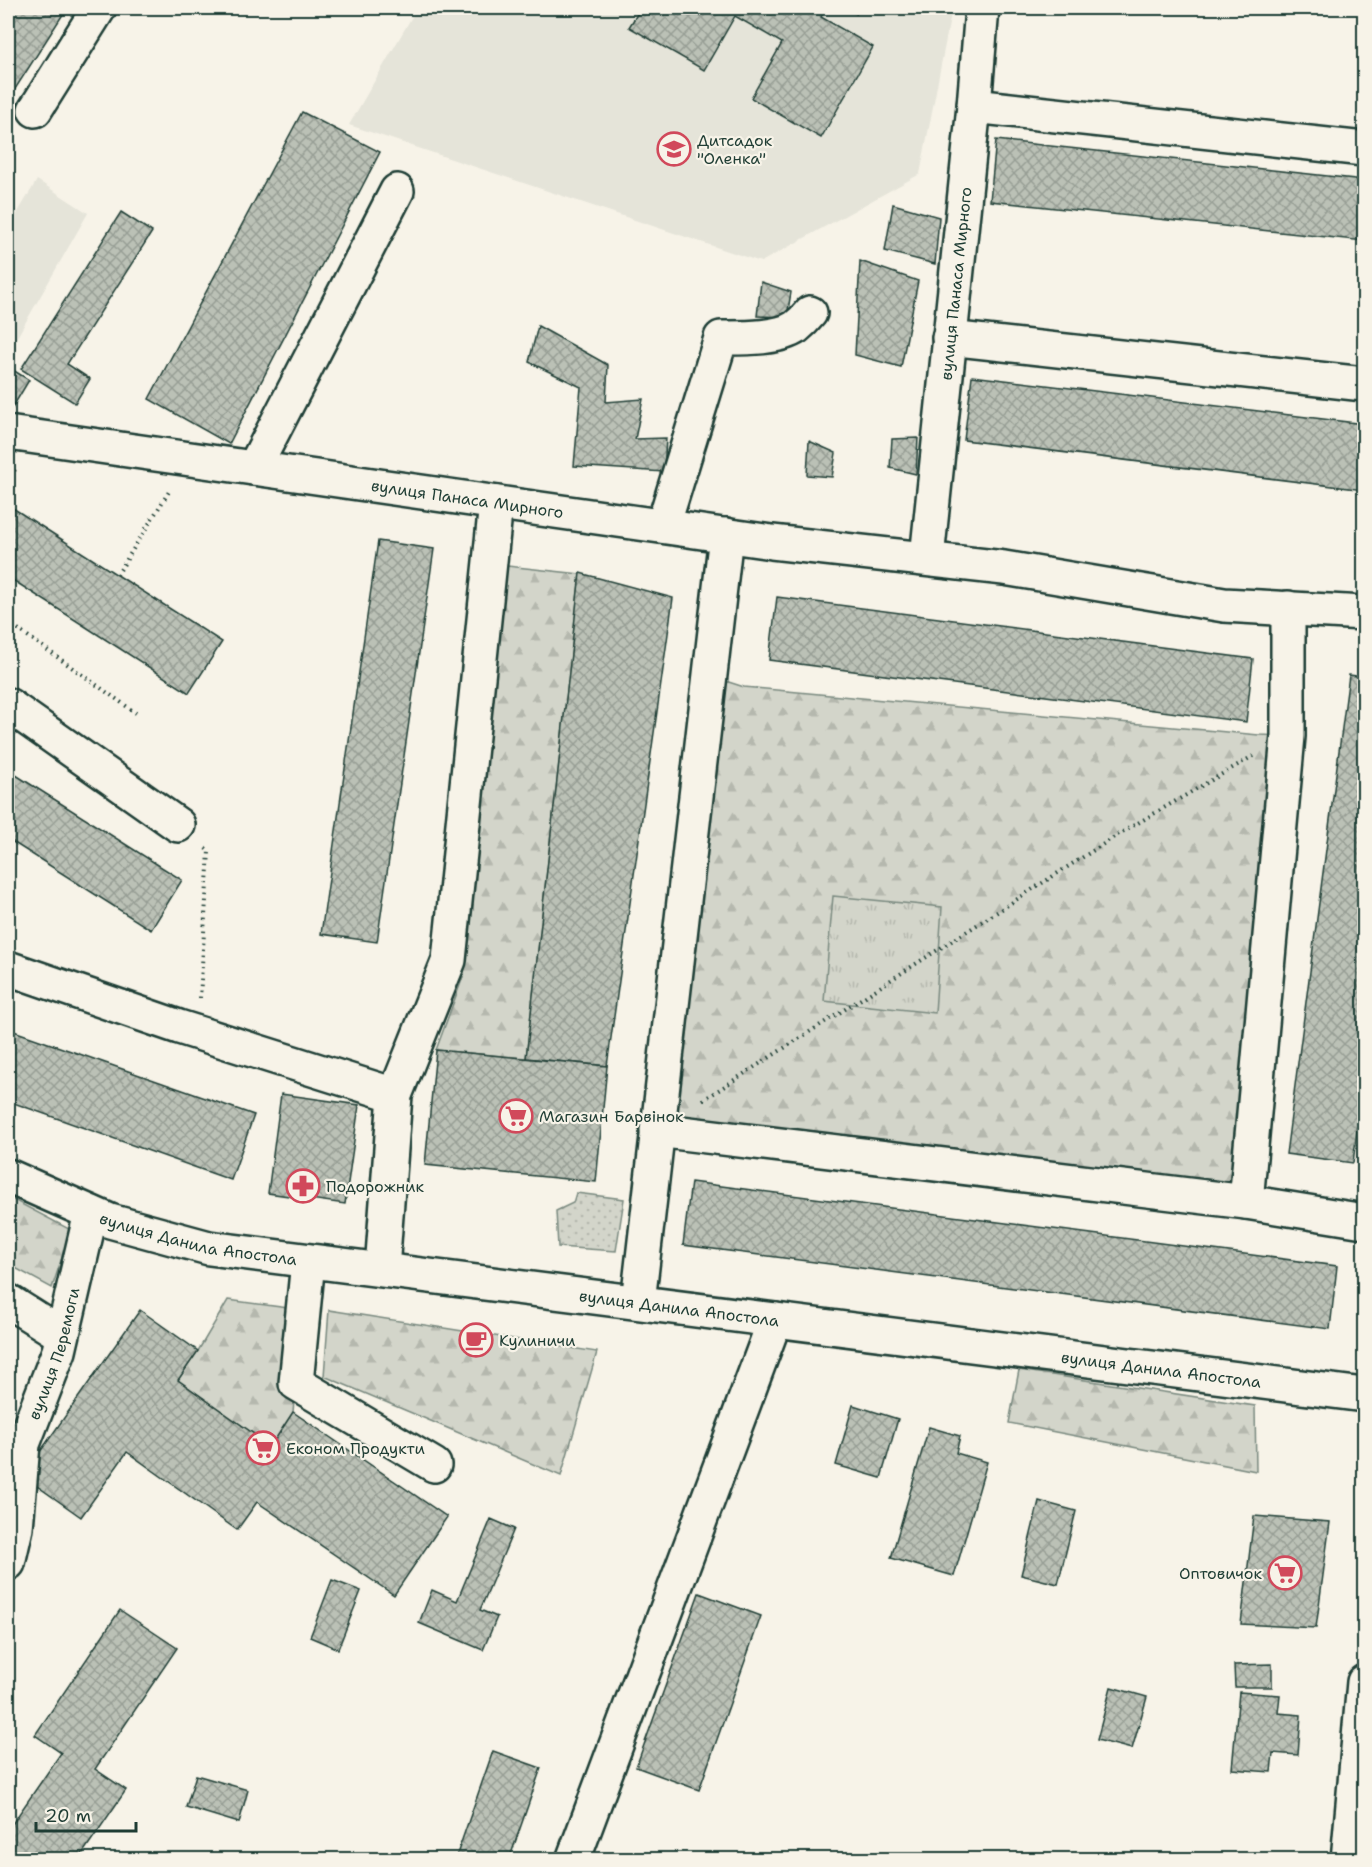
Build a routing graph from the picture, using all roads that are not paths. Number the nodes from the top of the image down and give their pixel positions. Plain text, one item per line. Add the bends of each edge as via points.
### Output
1 (99, 8) edge
2 (982, 8) edge
3 (974, 106) junction
4 (35, 110) dead end
5 (1365, 149) edge
6 (397, 191) dead end
7 (810, 314) dead end
8 (949, 338) junction
9 (1365, 384) edge
10 (8, 433) edge
11 (254, 468) junction
12 (496, 502) junction
13 (663, 526) junction
14 (726, 535) junction
15 (927, 558) junction
16 (1288, 608) junction
17 (1365, 613) edge
18 (8, 705) edge
19 (178, 825) road end
20 (8, 968) edge
21 (395, 1095) junction
22 (657, 1130) junction
23 (8, 1176) edge
24 (1246, 1202) junction
25 (91, 1213) junction
26 (1365, 1221) edge
27 (308, 1261) junction
28 (382, 1269) junction
29 (8, 1300) edge
30 (638, 1302) junction
31 (775, 1320) junction
32 (62, 1335) junction
33 (1365, 1395) edge
34 (434, 1465) dead end
35 (8, 1563) edge
36 (1365, 1683) edge
37 (573, 1860) edge
38 (1347, 1860) edge

1 - 4 street
2 - 3 street, вулиця Панаса Мирного
3 - 5 street
3 - 8 street, вулиця Панаса Мирного
6 - 11 street
7 - 13 street via 786,332 721,338
8 - 9 street
8 - 15 street, вулиця Панаса Мирного
10 - 11 street, вулиця Панаса Мирного
11 - 12 street, вулиця Панаса Мирного
12 - 13 street, вулиця Панаса Мирного
12 - 21 street via 449,960
13 - 14 street, вулиця Панаса Мирного
14 - 15 street, вулиця Панаса Мирного
14 - 22 street
15 - 16 street, вулиця Панаса Мирного via 1224,605
16 - 17 street, вулиця Панаса Мирного
16 - 24 street via 1288,736
18 - 19 street
20 - 21 street
21 - 28 street
22 - 24 street
22 - 30 street
23 - 25 street, вулиця Данила Апостола
24 - 26 street
25 - 27 street, вулиця Данила Апостола via 209,1248
25 - 32 street, вулиця Перемоги
27 - 28 street, вулиця Данила Апостола
27 - 34 street via 296,1383
28 - 30 street, вулиця Данила Апостола
29 - 32 street
30 - 31 street, вулиця Данила Апостола
31 - 33 street, вулиця Данила Апостола
31 - 37 street
32 - 35 street, вулиця Перемоги via 23,1444 16,1528
36 - 38 street

